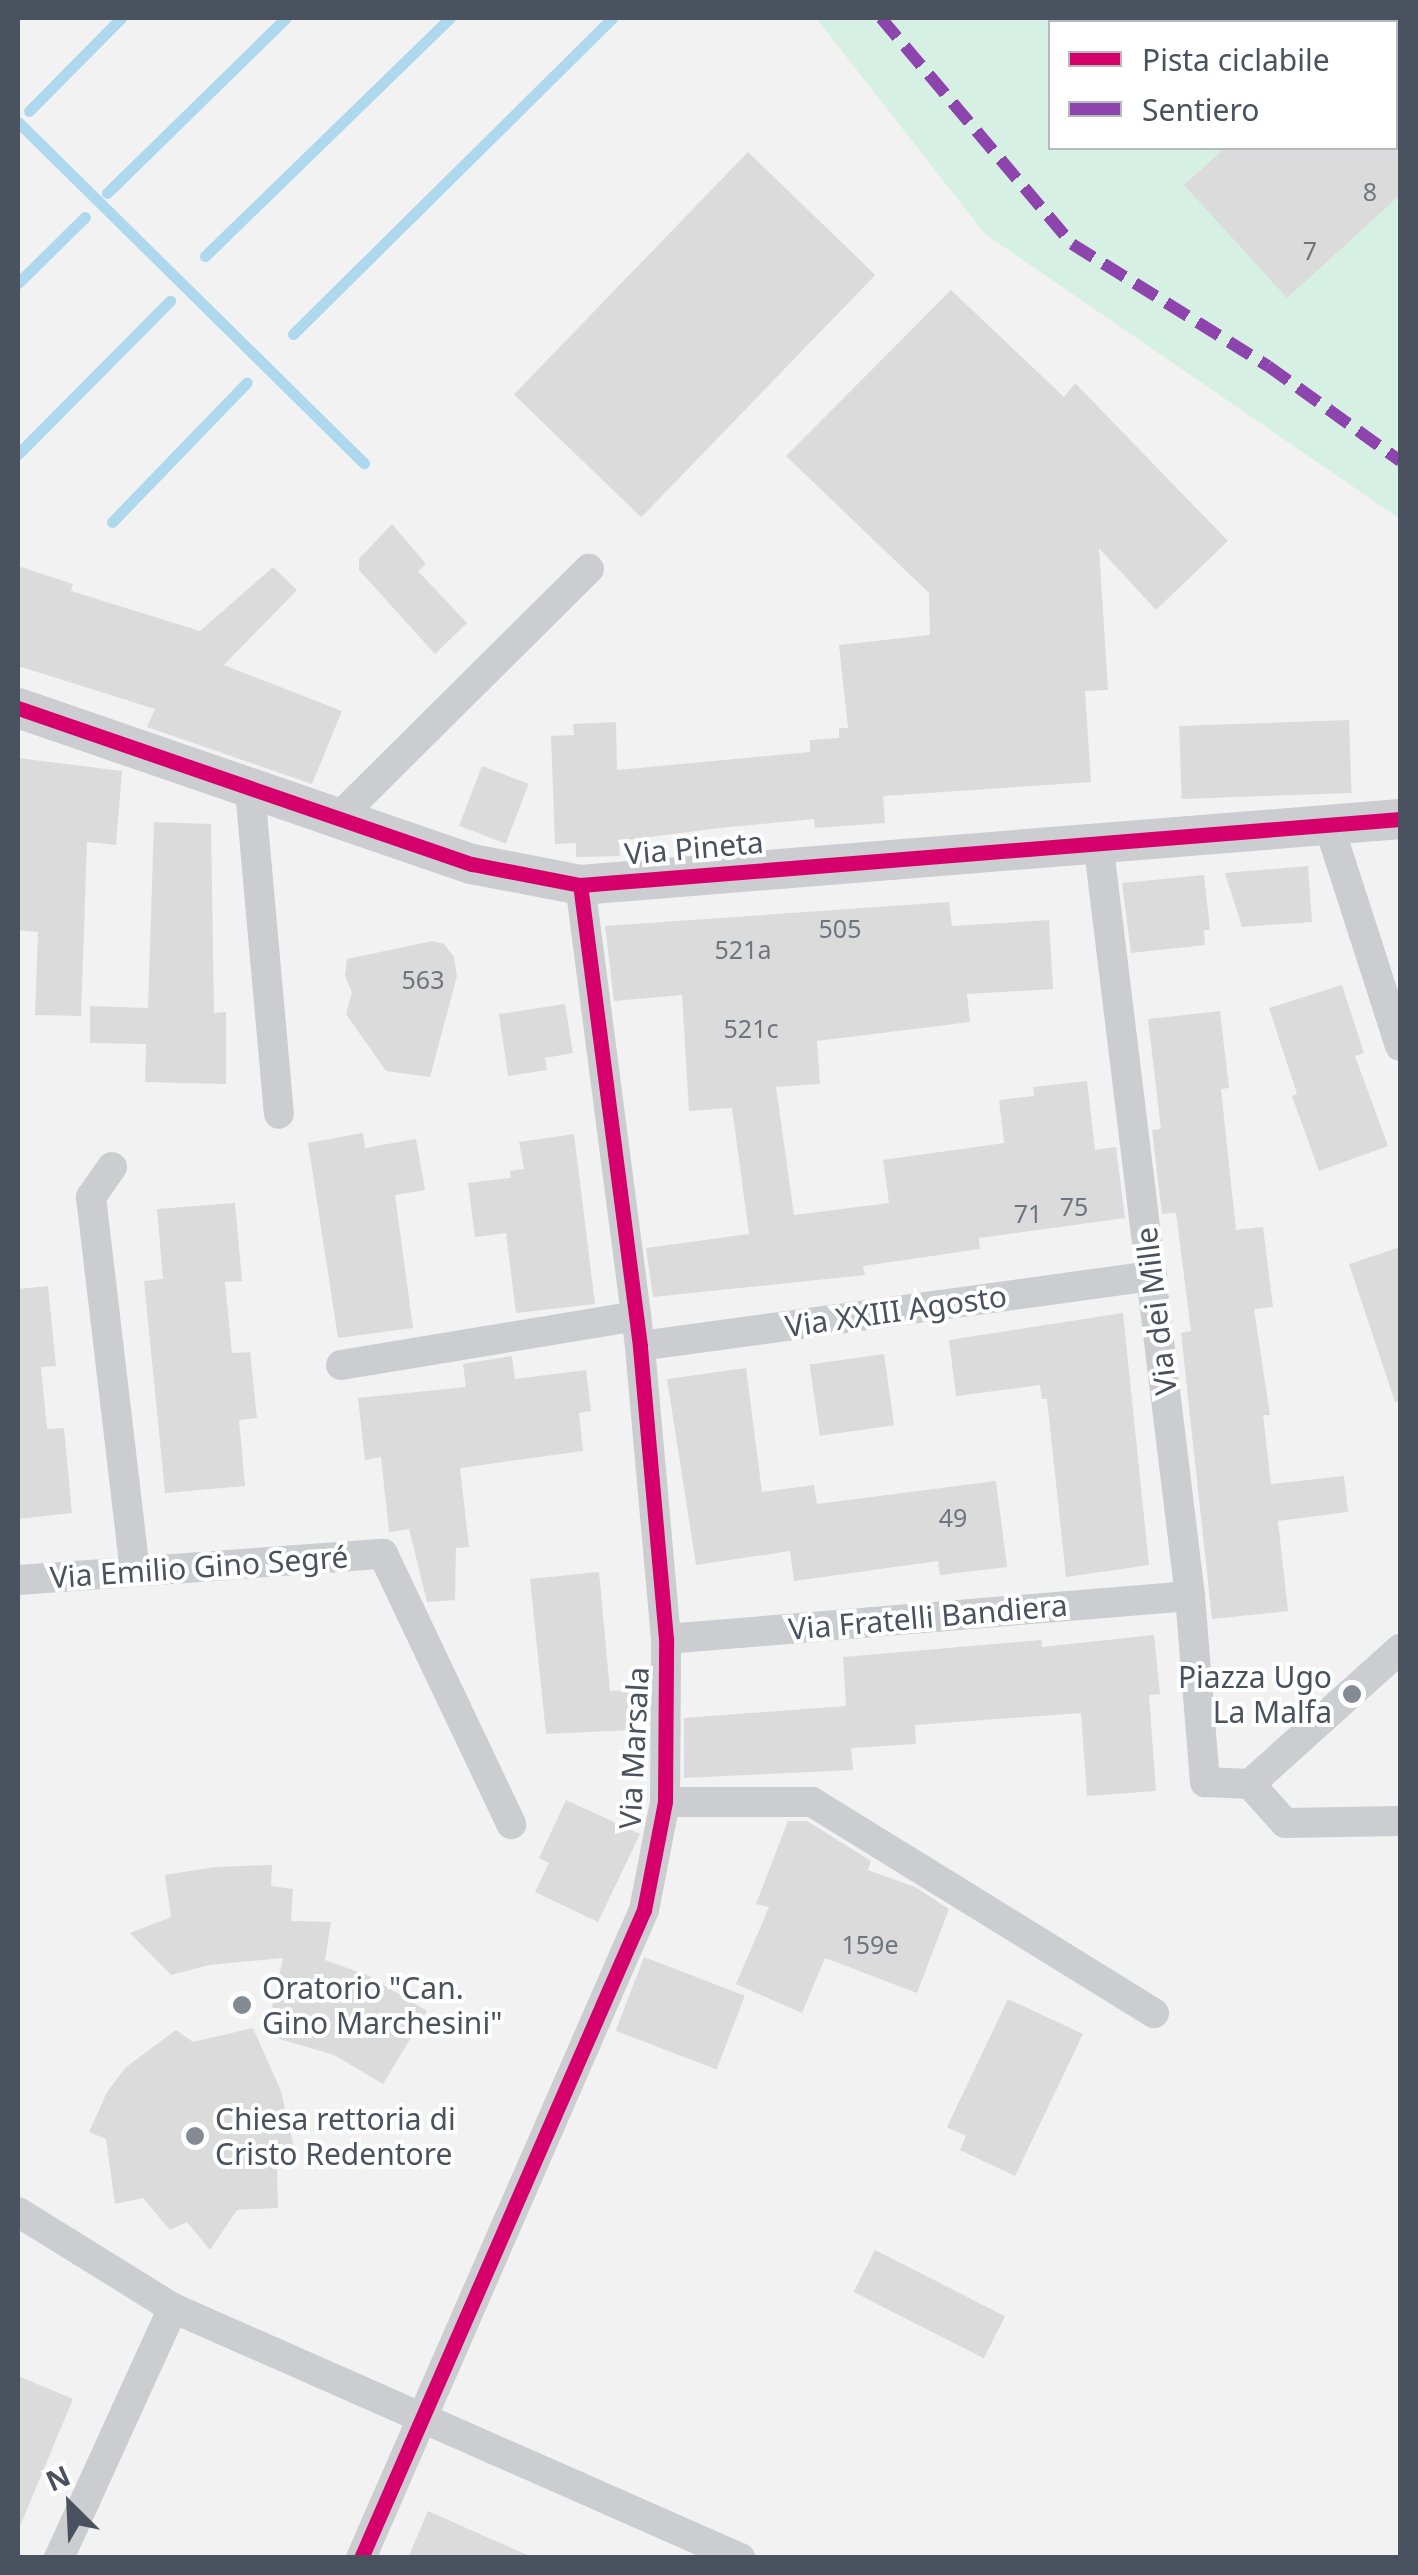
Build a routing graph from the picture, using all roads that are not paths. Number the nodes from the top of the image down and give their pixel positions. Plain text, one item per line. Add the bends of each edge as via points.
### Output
1 (589, 568) dead end
2 (18, 708) edge
3 (250, 790) junction
4 (337, 818) junction
5 (1400, 819) edge
6 (1329, 826) junction
7 (1098, 841) junction
8 (580, 885) junction
9 (1400, 1046) edge
10 (279, 1114) dead end
11 (112, 1166) dead end
12 (1152, 1276) junction
13 (638, 1331) junction
14 (341, 1364) dead end
15 (134, 1570) junction
16 (18, 1580) edge
17 (1190, 1596) junction
18 (666, 1638) junction
19 (1400, 1649) edge
20 (1250, 1784) junction
21 (665, 1802) junction
22 (1400, 1820) edge
23 (511, 1824) dead end
24 (1154, 2013) dead end
25 (18, 2212) edge
26 (173, 2308) junction
27 (423, 2417) junction
28 (59, 2558) edge
29 (361, 2558) edge
30 (740, 2558) edge

1 - 4 street
2 - 3 street, Via Pineta
3 - 4 street, Via Pineta
3 - 10 street
4 - 8 street, Via Pineta via 472,864
5 - 6 street, Via Pineta
6 - 7 street, Via Pineta
6 - 9 street
7 - 8 street, Via Pineta
7 - 12 street, Via dei Mille
8 - 13 street, Via Marsala
11 - 15 street via 90,1197
12 - 13 street, Via XXIII Agosto
12 - 17 street, Via dei Mille
13 - 14 street, Via XXIII Agosto
13 - 18 street, Via Marsala
15 - 16 street, Via Emilio Gino Segré
15 - 23 street, Via Emilio Gino Segré via 383,1554
17 - 18 street, Via Fratelli Bandiera
17 - 20 street, Via dei Mille via 1205,1782
18 - 21 street, Via Marsala
19 - 20 street
20 - 22 street via 1285,1823
21 - 24 street via 812,1802
21 - 27 street, Via Marsala via 644,1910
25 - 26 street
26 - 27 street
26 - 28 street
27 - 29 street, Via Marsala
27 - 30 street

